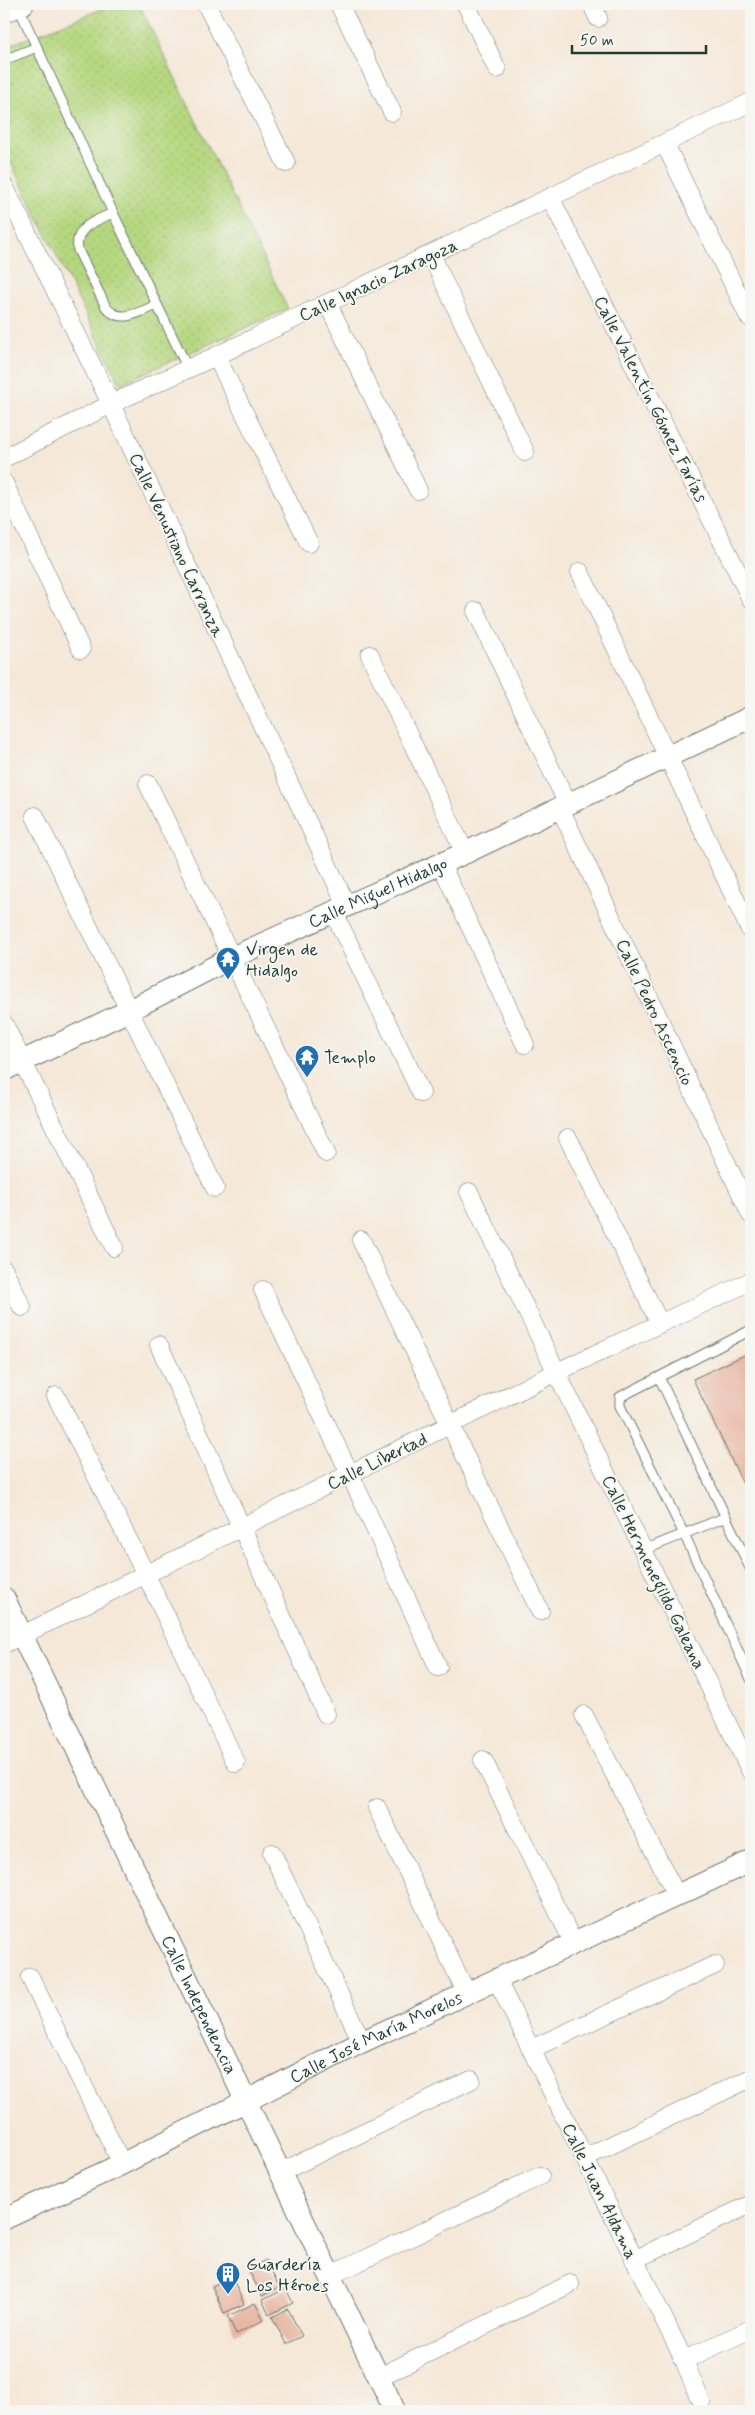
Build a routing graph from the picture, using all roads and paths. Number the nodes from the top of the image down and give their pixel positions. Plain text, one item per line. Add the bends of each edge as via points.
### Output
1 (206, 4) edge
2 (339, 4) edge
3 (466, 4) edge
4 (15, 7) edge
5 (37, 47) junction
6 (4, 60) edge
7 (497, 69) dead end
8 (751, 102) edge
9 (392, 112) dead end
10 (665, 144) junction
11 (286, 163) dead end
12 (4, 186) edge
13 (550, 199) junction
14 (113, 213) junction
15 (431, 255) junction
16 (328, 304) junction
17 (157, 305) junction
18 (749, 316) dead end
19 (216, 356) junction
20 (188, 369) junction
21 (110, 404) junction
22 (525, 452) dead end
23 (4, 458) edge
24 (4, 483) edge
25 (418, 490) dead end
26 (309, 543) dead end
27 (580, 572) dead end
28 (751, 598) edge
29 (476, 611) dead end
30 (81, 649) dead end
31 (370, 655) dead end
32 (751, 717) edge
33 (668, 756) junction
34 (148, 784) dead end
35 (564, 807) junction
36 (35, 816) dead end
37 (465, 853) junction
38 (441, 864) junction
39 (341, 910) junction
40 (751, 932) edge
41 (233, 957) junction
42 (128, 1011) junction
43 (4, 1024) edge
44 (526, 1044) dead end
45 (12, 1066) edge
46 (422, 1093) dead end
47 (568, 1138) dead end
48 (326, 1153) dead end
49 (215, 1188) dead end
50 (469, 1192) dead end
51 (751, 1215) edge
52 (362, 1240) dead end
53 (114, 1247) dead end
54 (4, 1270) edge
55 (751, 1281) edge
56 (263, 1290) dead end
57 (22, 1307) dead end
58 (660, 1324) junction
59 (751, 1330) edge
60 (159, 1345) dead end
61 (558, 1372) junction
62 (659, 1377) junction
63 (56, 1396) dead end
64 (451, 1424) junction
65 (350, 1474) junction
66 (726, 1517) junction
67 (242, 1528) junction
68 (684, 1534) junction
69 (644, 1550) junction
70 (751, 1570) edge
71 (146, 1575) junction
72 (4, 1598) edge
73 (540, 1611) dead end
74 (13, 1640) edge
75 (438, 1667) dead end
76 (751, 1679) edge
77 (326, 1714) dead end
78 (584, 1715) dead end
79 (483, 1760) dead end
80 (236, 1763) dead end
81 (751, 1772) edge
82 (377, 1808) dead end
83 (272, 1853) dead end
84 (751, 1861) edge
85 (678, 1896) junction
86 (574, 1944) junction
87 (715, 1965) dead end
88 (30, 1977) dead end
89 (497, 1980) junction
90 (467, 1994) junction
91 (362, 2042) junction
92 (531, 2049) junction
93 (751, 2078) edge
94 (472, 2080) dead end
95 (245, 2103) junction
96 (584, 2158) junction
97 (122, 2164) junction
98 (279, 2173) junction
99 (540, 2176) dead end
100 (751, 2204) edge
101 (4, 2219) edge
102 (634, 2260) junction
103 (329, 2276) junction
104 (570, 2284) dead end
105 (751, 2329) edge
106 (684, 2360) junction
107 (379, 2377) junction
108 (702, 2402) dead end
109 (394, 2411) edge

1 - 11 street
2 - 9 street
3 - 7 street
4 - 5 lane
5 - 6 lane
5 - 14 lane
8 - 10 street, Calle Ignacio Zaragoza
10 - 13 street, Calle Ignacio Zaragoza
10 - 18 street
12 - 21 street, Calle Venustiano Carranza
13 - 15 street, Calle Ignacio Zaragoza
13 - 28 street, Calle Valentín Gómez Farías
14 - 17 lane
14 - 17 lane via 79,232 76,241 82,258 112,314 120,318
15 - 16 street, Calle Ignacio Zaragoza
15 - 22 street
16 - 19 street, Calle Ignacio Zaragoza
16 - 25 street
17 - 20 lane
19 - 20 street, Calle Ignacio Zaragoza
19 - 26 street
20 - 21 street, Calle Ignacio Zaragoza
21 - 23 street, Calle Ignacio Zaragoza
21 - 39 street, Calle Venustiano Carranza
24 - 30 street
27 - 33 street
29 - 35 street, Calle Pedro Ascencio
31 - 37 street
32 - 33 street, Calle Miguel Hidalgo
33 - 35 street, Calle Miguel Hidalgo
33 - 40 street
34 - 41 street
35 - 37 street, Calle Miguel Hidalgo
35 - 51 street, Calle Pedro Ascencio
36 - 42 street
37 - 38 street, Calle Miguel Hidalgo
38 - 39 street, Calle Miguel Hidalgo
38 - 44 street
39 - 41 street, Calle Miguel Hidalgo
39 - 46 street, Calle Venustiano Carranza
41 - 42 street, Calle Miguel Hidalgo
41 - 48 street
42 - 45 street, Calle Miguel Hidalgo
42 - 49 street
43 - 45 street
45 - 53 street
47 - 58 street
50 - 61 street, Calle Hermenegildo Galeana
52 - 64 street
54 - 57 street
55 - 58 street, Calle Libertad
56 - 65 street
58 - 61 street, Calle Libertad
59 - 62 lane
60 - 67 street
61 - 64 street, Calle Libertad
61 - 69 street, Calle Hermenegildo Galeana
62 - 66 lane
62 - 68 lane via 620,1397 620,1406
63 - 71 street
64 - 65 street, Calle Libertad
64 - 73 street
65 - 67 street, Calle Libertad
65 - 75 street
66 - 68 lane
66 - 70 lane
67 - 71 street, Calle Libertad
67 - 77 street
68 - 69 lane
68 - 76 lane
69 - 81 street, Calle Hermenegildo Galeana
71 - 74 street, Calle Libertad
71 - 80 street
72 - 74 street, Calle Independencia
74 - 95 street, Calle Independencia
78 - 85 street
79 - 86 street
82 - 90 street
83 - 91 street
84 - 85 street, Calle José María Morelos
85 - 86 street, Calle José María Morelos
86 - 89 street, Calle José María Morelos
87 - 92 street
88 - 97 street
89 - 90 street, Calle José María Morelos
89 - 92 street, Calle Juan Aldama
90 - 91 street, Calle José María Morelos
91 - 95 street, Calle José María Morelos
92 - 96 street, Calle Juan Aldama
93 - 96 street
94 - 98 street
95 - 97 street, Calle José María Morelos
95 - 98 street, Calle Independencia
96 - 102 street, Calle Juan Aldama
97 - 101 street, Calle José María Morelos
98 - 103 street, Calle Independencia
99 - 103 street
100 - 102 street
102 - 106 street, Calle Juan Aldama
103 - 107 street, Calle Independencia
104 - 107 street
105 - 106 street
106 - 108 street, Calle Juan Aldama
107 - 109 street, Calle Independencia

